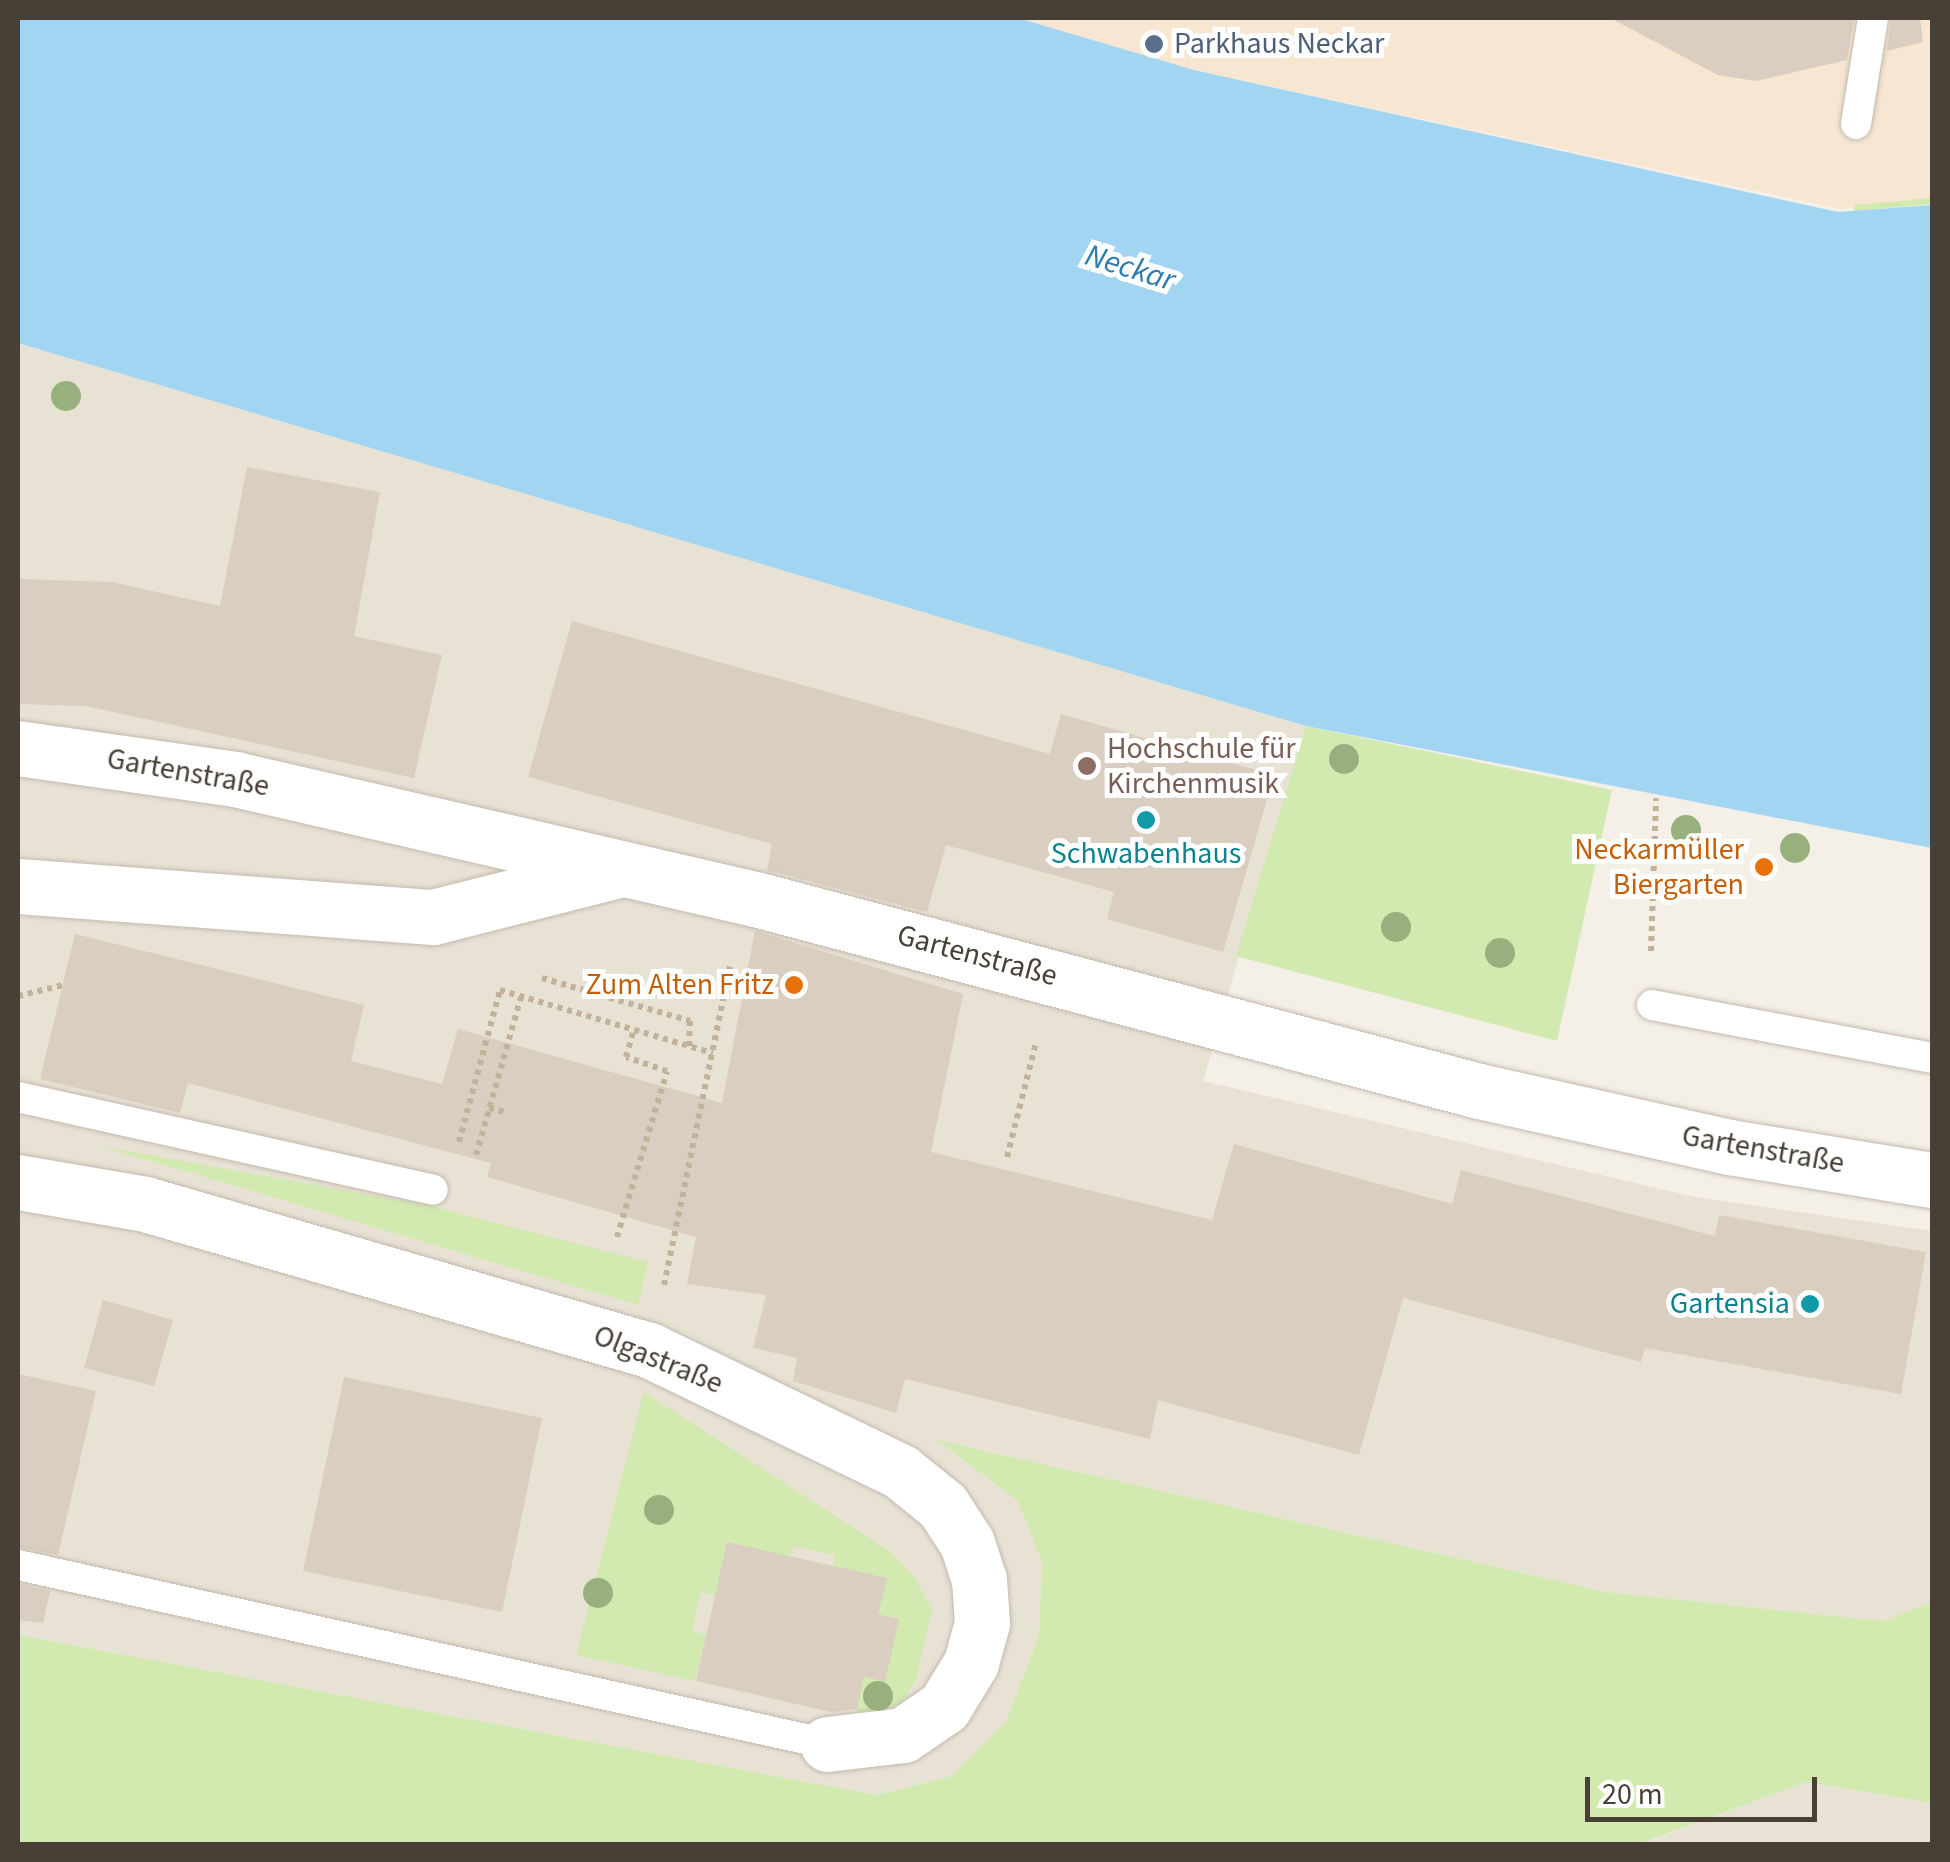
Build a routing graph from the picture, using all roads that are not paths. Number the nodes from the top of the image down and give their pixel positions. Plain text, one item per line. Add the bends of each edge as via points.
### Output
1 (1873, 18) edge
2 (1856, 124) dead end
3 (18, 748) edge
4 (627, 868) junction
5 (18, 886) edge
6 (1652, 1005) road end
7 (1932, 1058) edge
8 (18, 1097) edge
9 (1932, 1180) edge
10 (18, 1182) edge
11 (433, 1190) dead end
12 (18, 1564) edge
13 (828, 1744) joint

1 - 2 lane
3 - 4 street, Gartenstraße via 235,779
4 - 5 street via 433,917
4 - 9 street, Gartenstraße via 1479,1091 1730,1147
6 - 7 lane
8 - 11 lane
10 - 13 street, Olgastraße via 145,1204 650,1350 901,1472 944,1506 967,1543 980,1579 982,1623 971,1663 944,1707 903,1734
12 - 13 lane

